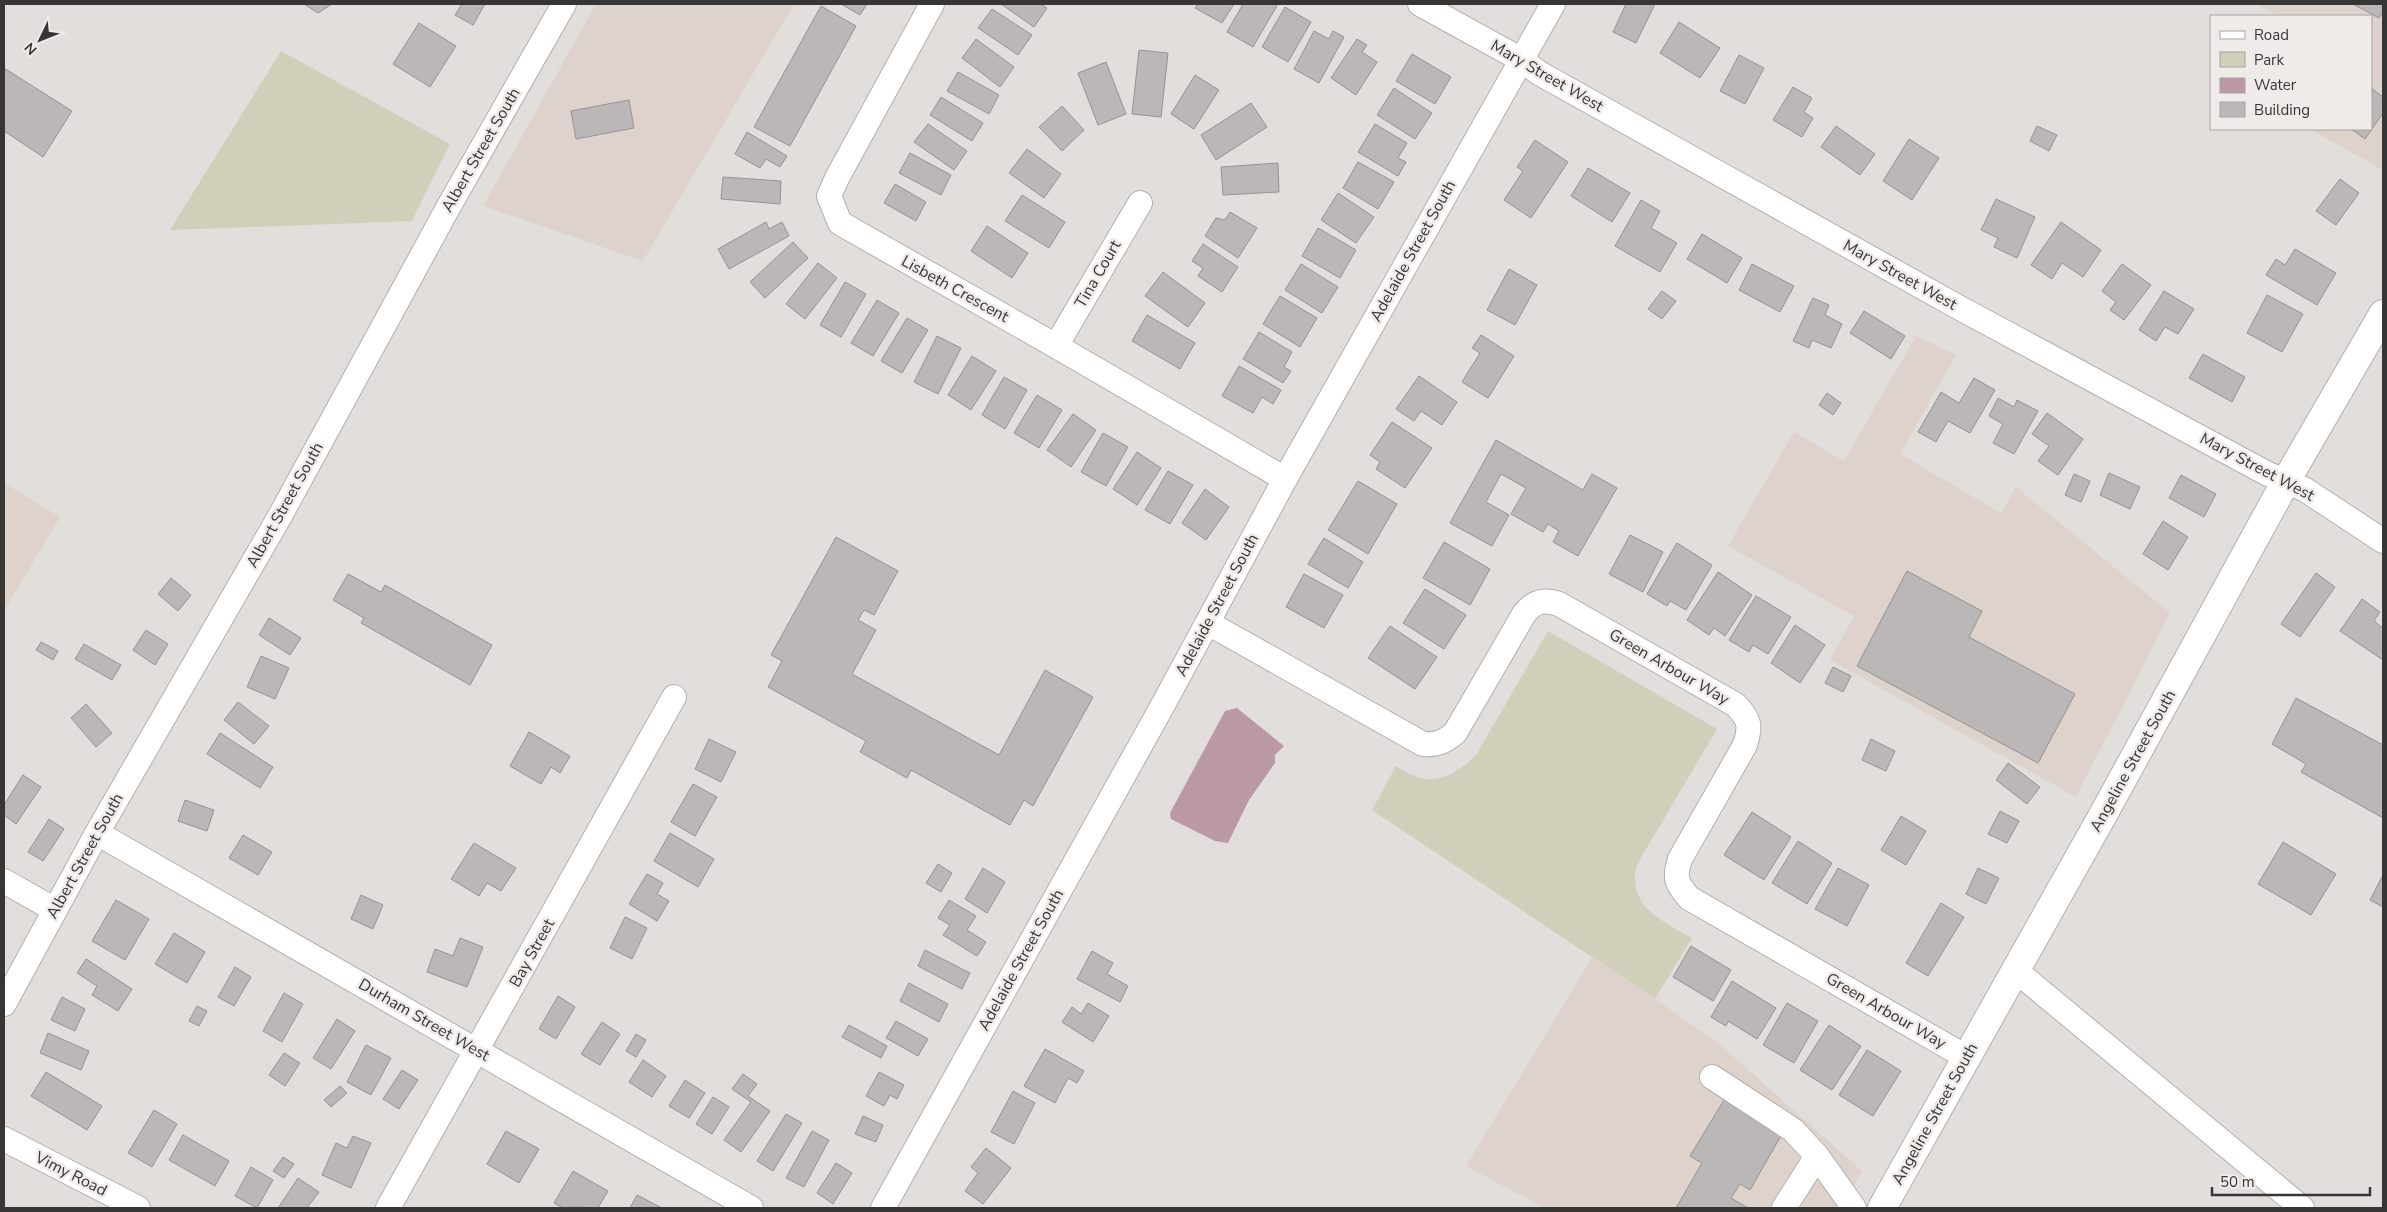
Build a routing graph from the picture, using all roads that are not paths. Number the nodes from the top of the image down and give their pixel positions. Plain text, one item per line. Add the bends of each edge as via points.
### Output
1 (564, 4) edge
2 (932, 4) edge
3 (1420, 4) edge
4 (1553, 4) edge
5 (1520, 60) junction
6 (1140, 203) dead end
7 (2383, 314) edge
8 (1056, 346) junction
9 (1285, 479) junction
10 (2286, 481) junction
11 (2383, 541) edge
12 (1208, 623) junction
13 (674, 697) dead end
14 (97, 833) junction
15 (4, 881) edge
16 (55, 910) junction
17 (2015, 970) junction
18 (4, 1004) edge
19 (477, 1050) junction
20 (1966, 1057) junction
21 (1712, 1077) dead end
22 (4, 1139) edge
23 (1817, 1156) junction
24 (138, 1208) edge
25 (388, 1208) edge
26 (751, 1208) edge
27 (883, 1208) edge
28 (1784, 1208) edge
29 (1854, 1208) edge
30 (1882, 1208) edge
31 (2302, 1208) edge

1 - 14 street, Albert Street South via 449,206 280,516
2 - 8 street, Lisbeth Crescent via 829,196 840,224
3 - 5 street, Mary Street West
4 - 5 street, Adelaide Street South
5 - 9 street, Adelaide Street South
5 - 10 street, Mary Street West via 1958,307
6 - 8 street, Tina Court
7 - 10 main road, Angeline Street South
8 - 9 street, Lisbeth Crescent
9 - 12 street, Adelaide Street South
10 - 11 street, Mary Street West via 2304,489
10 - 17 main road, Angeline Street South
12 - 20 street, Green Arbour Way via 1423,744 1435,745 1455,733 1524,614 1538,602 1559,604 1728,700 1747,716 1750,731 1746,745 1680,859 1675,873 1679,887 1689,898
12 - 27 street, Adelaide Street South
13 - 19 street, Bay Street
14 - 16 street, Albert Street South
14 - 19 street, Durham Street West
15 - 16 street
16 - 18 street, Albert Street South
17 - 20 main road, Angeline Street South
17 - 31 street
19 - 25 street, Bay Street
19 - 26 street, Durham Street West
20 - 30 main road, Angeline Street South
21 - 23 street via 1787,1125
22 - 24 street, Vimy Road
23 - 28 street
23 - 29 street

